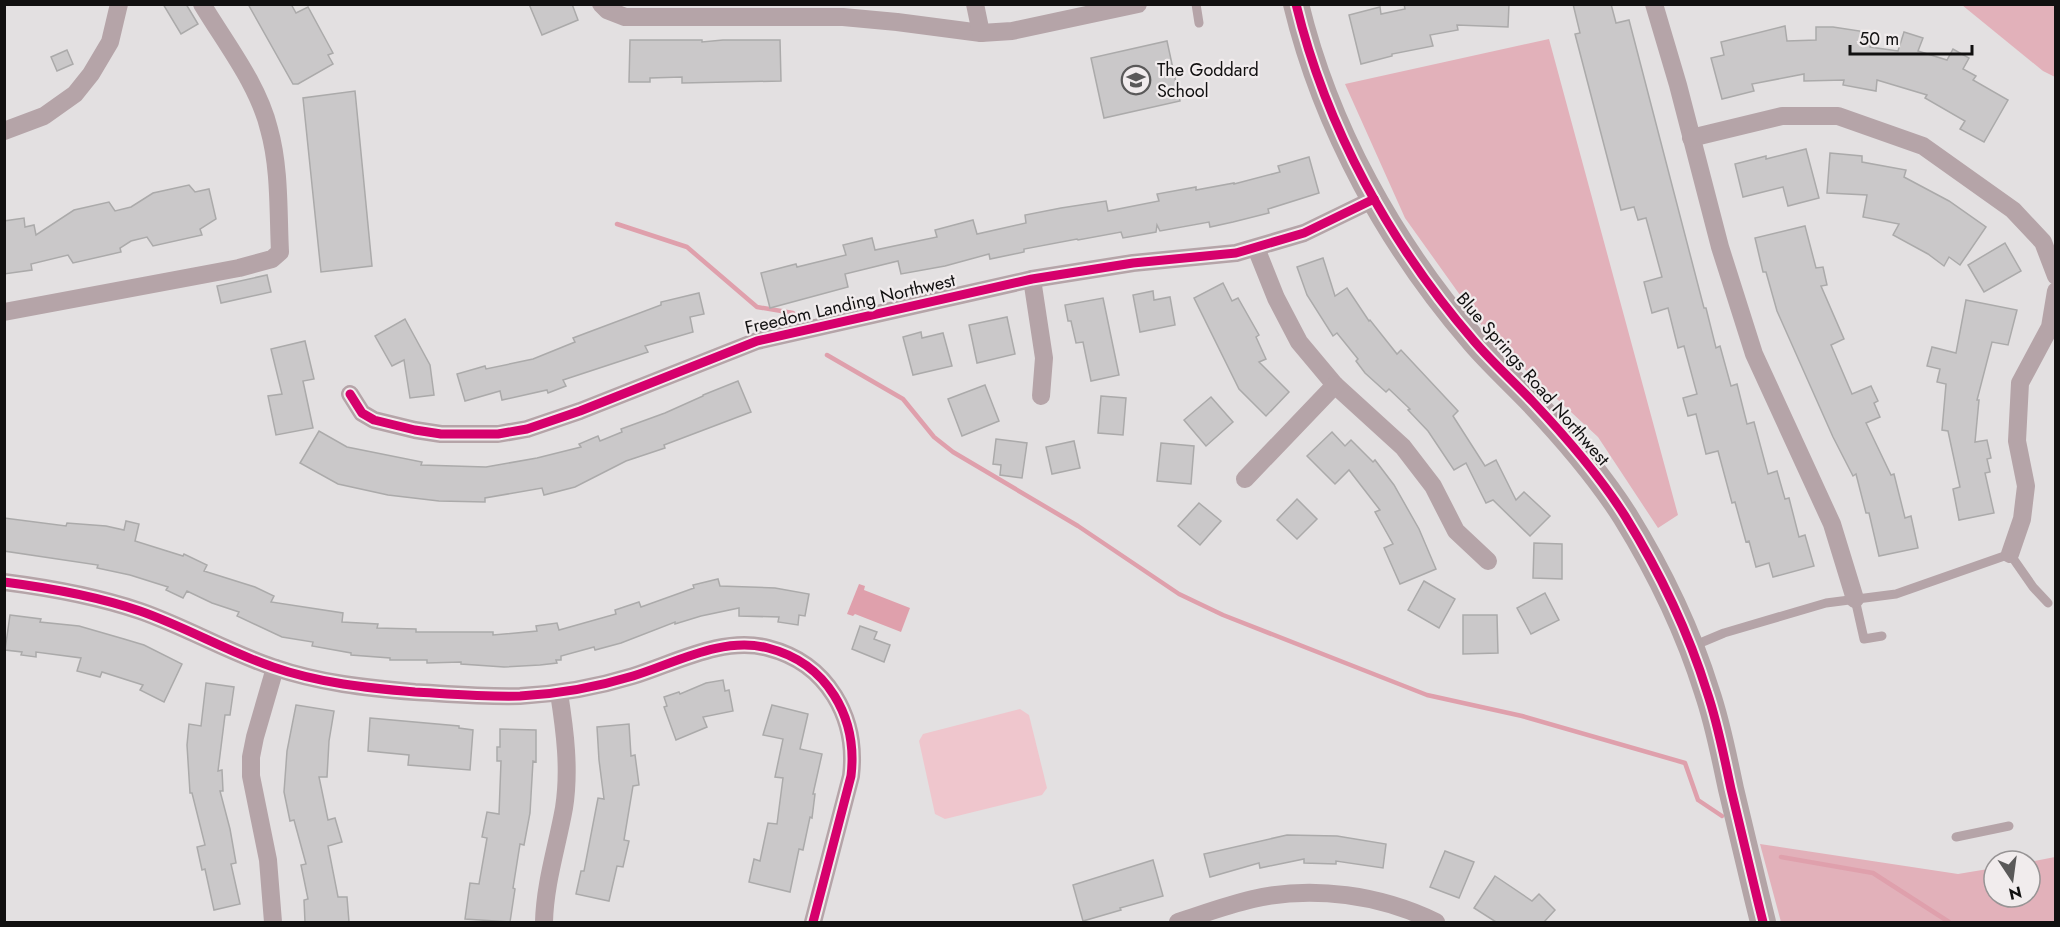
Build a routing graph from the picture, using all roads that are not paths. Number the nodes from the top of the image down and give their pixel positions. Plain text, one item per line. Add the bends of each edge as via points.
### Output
1 (119, 4) edge
2 (202, 4) edge
3 (601, 4) edge
4 (975, 4) edge
5 (1138, 4) edge
6 (1196, 4) edge
7 (1296, 4) edge
8 (1654, 4) edge
9 (895, 13) edge
10 (1199, 23) dead end
11 (981, 33) junction
12 (4, 131) edge
13 (1691, 138) junction
14 (1374, 199) junction
15 (1256, 248) junction
16 (2055, 276) edge
17 (1032, 279) junction
18 (2055, 291) edge
19 (4, 312) edge
20 (1335, 385) junction
21 (350, 394) dead end
22 (1041, 396) dead end
23 (1245, 479) dead end
24 (2010, 554) junction
25 (1488, 561) dead end
26 (4, 582) edge
27 (1856, 599) junction
28 (2048, 603) dead end
29 (1882, 636) dead end
30 (1691, 647) junction
31 (275, 668) junction
32 (559, 693) junction
33 (2009, 826) dead end
34 (1956, 837) dead end
35 (273, 922) edge
36 (544, 922) edge
37 (813, 922) edge
38 (1178, 922) edge
39 (1436, 922) edge
40 (1762, 922) edge

1 - 12 street via 110,42 75,94 44,116
2 - 19 street via 258,98 269,127 275,159 280,252 272,259 239,268
3 - 9 street via 615,15 625,17 843,17
4 - 11 street
5 - 11 street via 1012,32
6 - 10 lane
7 - 14 street, Blue Springs Road Northwest via 1323,90
8 - 13 street
9 - 11 street
13 - 16 street via 1782,116 1838,116 1923,146 2013,210 2043,242
13 - 27 street via 1754,354 1832,524
14 - 15 street, Freedom Landing Northwest via 1304,233
14 - 30 street, Blue Springs Road Northwest via 1454,318 1558,429 1603,485 1644,548
15 - 17 street, Freedom Landing Northwest
15 - 20 street via 1286,320
17 - 21 street, Freedom Landing Northwest via 757,340 580,411 527,429 498,434 441,434 374,420 362,413
17 - 22 street via 1044,358
18 - 24 street via 2049,327 2020,383 2017,441 2026,486 2022,519
20 - 23 street
20 - 25 street via 1402,447 1433,486 1456,531
24 - 27 lane via 1896,594
24 - 28 lane
26 - 31 street via 123,606
27 - 29 lane via 1864,639
27 - 30 lane via 1826,603 1724,633
30 - 40 street, Blue Springs Road Northwest via 1708,693
31 - 32 street via 366,688 471,696
31 - 35 street via 255,737 251,766 268,860
32 - 36 street via 566,789 547,882
32 - 37 street via 621,679 707,650 747,645 767,647 813,671 837,698 845,714 853,759
33 - 34 lane
38 - 39 street via 1255,899 1318,894 1380,901

